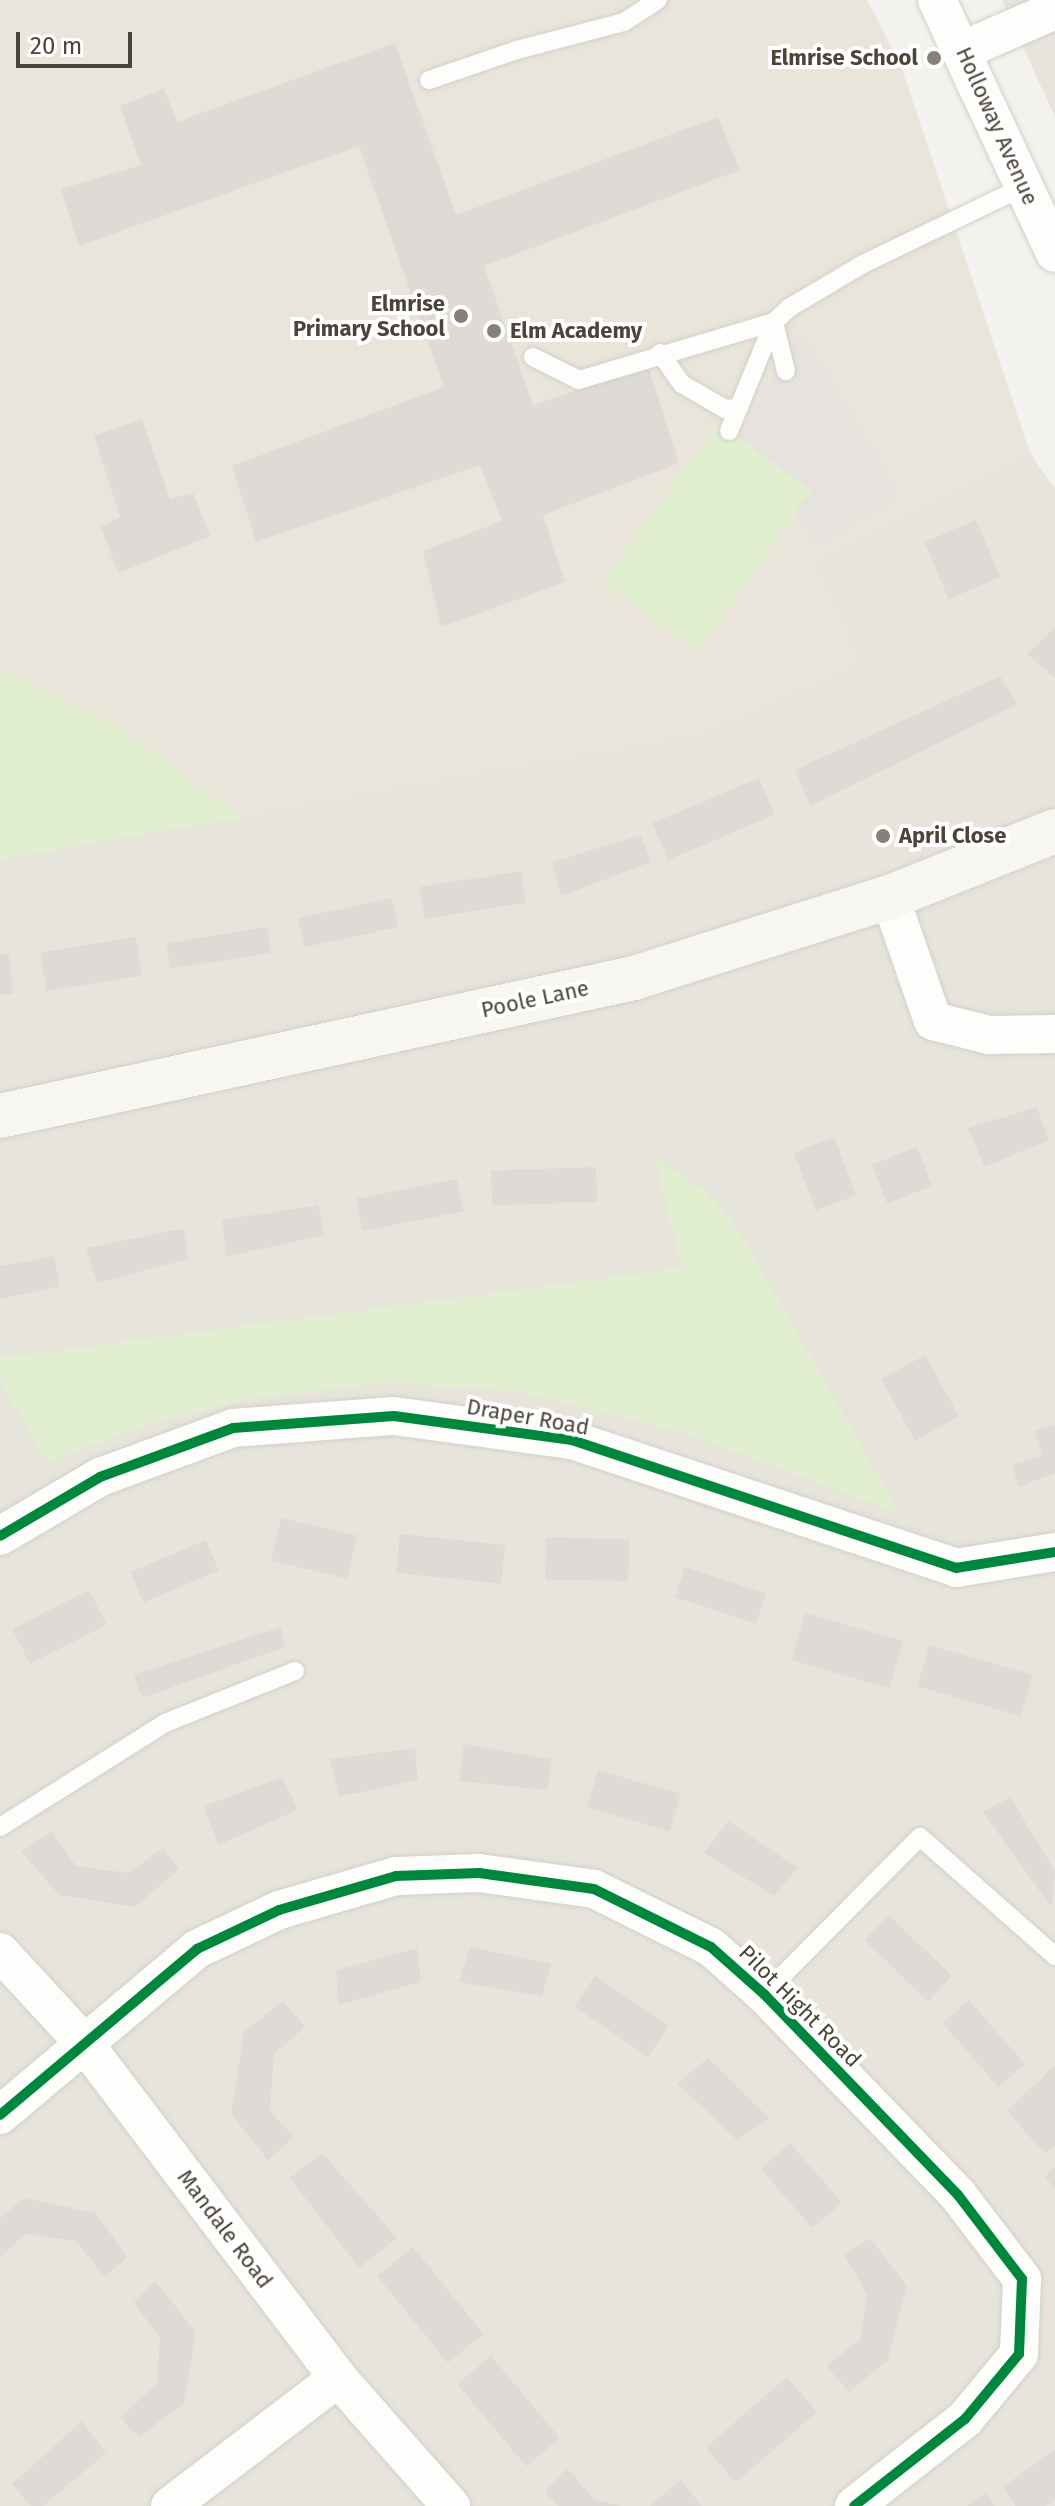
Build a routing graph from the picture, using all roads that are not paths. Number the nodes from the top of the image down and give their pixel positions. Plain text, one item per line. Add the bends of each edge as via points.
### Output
1 (658, 0) edge
2 (937, 0) edge
3 (1055, 10) edge
4 (964, 50) junction
5 (429, 80) dead end
6 (1023, 187) junction
7 (1055, 253) edge
8 (774, 322) junction
9 (660, 353) junction
10 (533, 357) dead end
11 (786, 371) dead end
12 (739, 408) junction
13 (729, 431) dead end
14 (1055, 831) edge
15 (890, 897) junction
16 (1055, 1034) edge
17 (0, 1116) edge
18 (0, 1536) edge
19 (1055, 1552) edge
20 (295, 1671) dead end
21 (0, 1827) edge
22 (0, 1952) edge
23 (1055, 1956) edge
24 (764, 1994) junction
25 (84, 2043) junction
26 (0, 2115) edge
27 (338, 2378) junction
28 (170, 2506) edge
29 (451, 2506) edge
30 (854, 2506) edge

1 - 5 lane via 624,22
2 - 4 street, Holloway Avenue
3 - 4 street
4 - 6 street, Holloway Avenue
6 - 7 street, Holloway Avenue
6 - 8 lane via 863,264
8 - 9 lane
8 - 11 lane
8 - 12 lane
9 - 10 lane via 579,380
9 - 12 lane via 682,384 725,409
12 - 13 lane
14 - 15 street, Poole Lane
15 - 16 street via 933,1021 989,1035
15 - 17 street, Poole Lane via 634,978
18 - 19 street, Draper Road via 100,1477 233,1428 394,1416 572,1440 956,1568
20 - 21 lane via 165,1723
22 - 25 street, Mandale Road
23 - 24 lane via 920,1837
24 - 25 street, Pilot Hight Road via 711,1947 594,1889 479,1873 396,1876 279,1910 197,1949
24 - 30 street, Pilot Hight Road via 958,2195 1022,2279 1019,2354 965,2419
25 - 26 street, Pilot Hight Road
25 - 27 street, Mandale Road
27 - 28 street
27 - 29 street, Mandale Road

